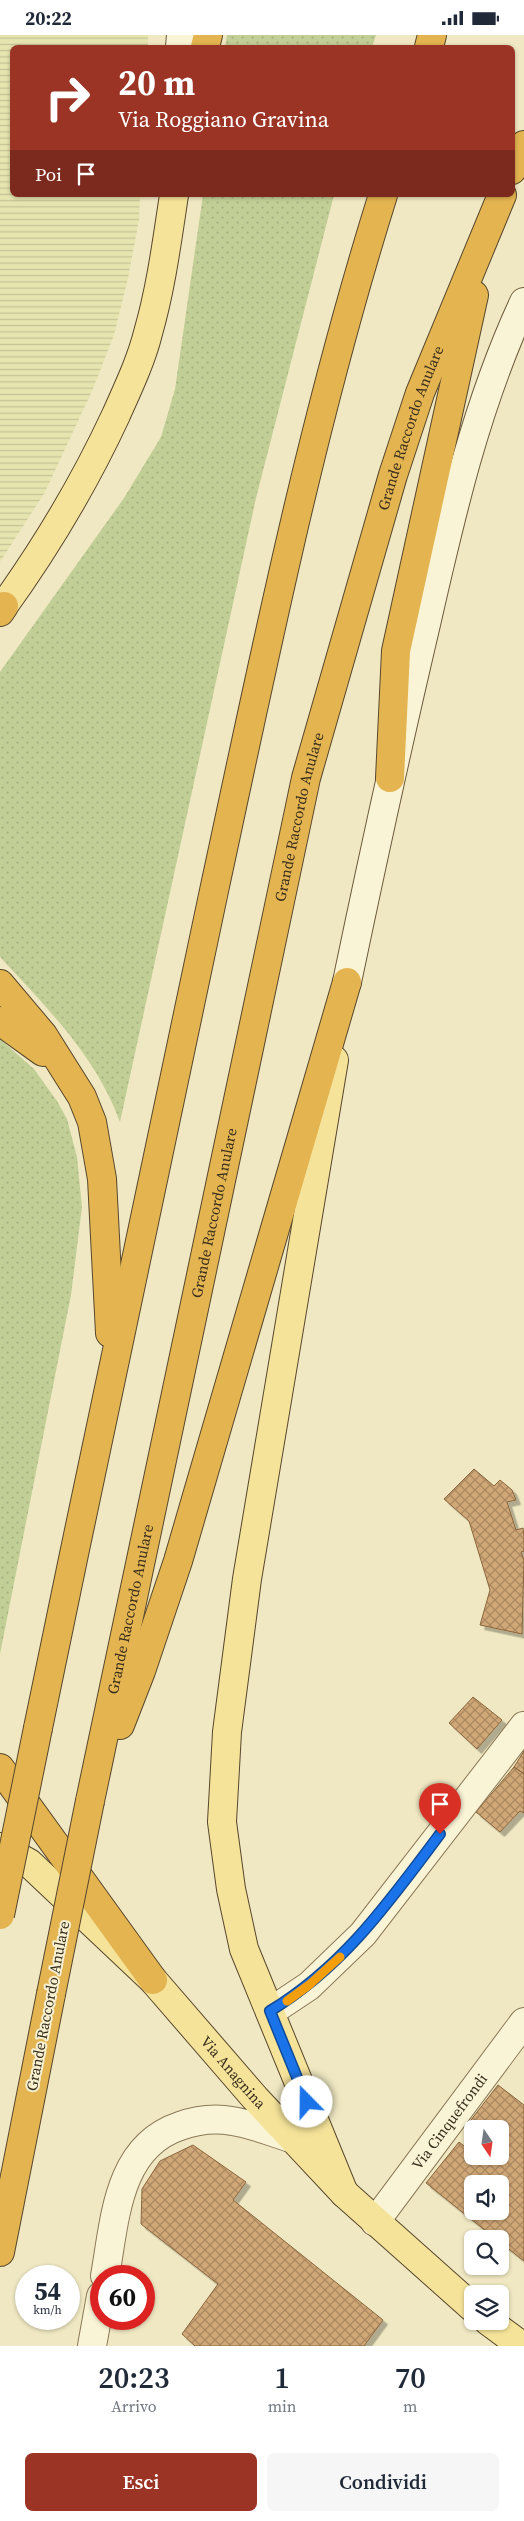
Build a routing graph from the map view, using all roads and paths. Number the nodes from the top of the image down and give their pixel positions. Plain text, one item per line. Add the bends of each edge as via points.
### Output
1 (524, 145) edge
2 (515, 164) edge
3 (174, 197) edge
4 (382, 197) edge
5 (501, 197) edge
6 (490, 223) junction
7 (524, 303) edge
8 (1, 610) edge
9 (390, 778) junction
10 (347, 982) junction
11 (0, 984) edge
12 (0, 1021) edge
13 (65, 1068) junction
14 (112, 1371) junction
15 (524, 1726) edge
16 (0, 1768) edge
17 (90, 1801) junction
18 (0, 1833) edge
19 (0, 1847) edge
20 (29, 1863) junction
21 (0, 1915) edge
22 (153, 1980) junction
23 (270, 2011) junction
24 (524, 2022) edge
25 (294, 2139) junction
26 (344, 2193) junction
27 (375, 2222) junction
28 (0, 2251) edge
29 (107, 2265) edge
30 (464, 2300) edge
31 (95, 2330) edge
32 (500, 2330) edge
33 (92, 2346) edge
34 (522, 2346) edge

1 - 2 highway
3 - 8 main road via 152,321 127,390 92,465
4 - 14 highway via 355,285 294,525
5 - 6 highway, Grande Raccordo Anulare
6 - 9 highway via 396,651
6 - 17 highway, Grande Raccordo Anulare via 414,411 306,778
7 - 9 street via 484,399 465,462
9 - 10 street
10 - 17 highway via 178,1561 141,1671
10 - 23 main road via 247,1579 224,1759 222,1822 232,1898 244,1949
11 - 13 highway via 43,1035
12 - 13 highway
13 - 14 highway via 92,1122 98,1152
14 - 21 highway, bridge
15 - 23 street via 363,1934 309,1985
16 - 22 highway
17 - 28 highway, Grande Raccordo Anulare, bridge
18 - 20 street, Via Anagnina
19 - 20 main road
20 - 22 main road, Via Anagnina
22 - 25 main road, Via Anagnina
23 - 26 main road
24 - 27 street, Via Cinquefrondi
25 - 26 main road, Via Anagnina
25 - 29 street via 233,2121 218,2120 187,2123 159,2135 134,2160 122,2187
26 - 27 main road, Via Anagnina
27 - 30 main road, Via Anagnina
31 - 33 street
32 - 34 main road

